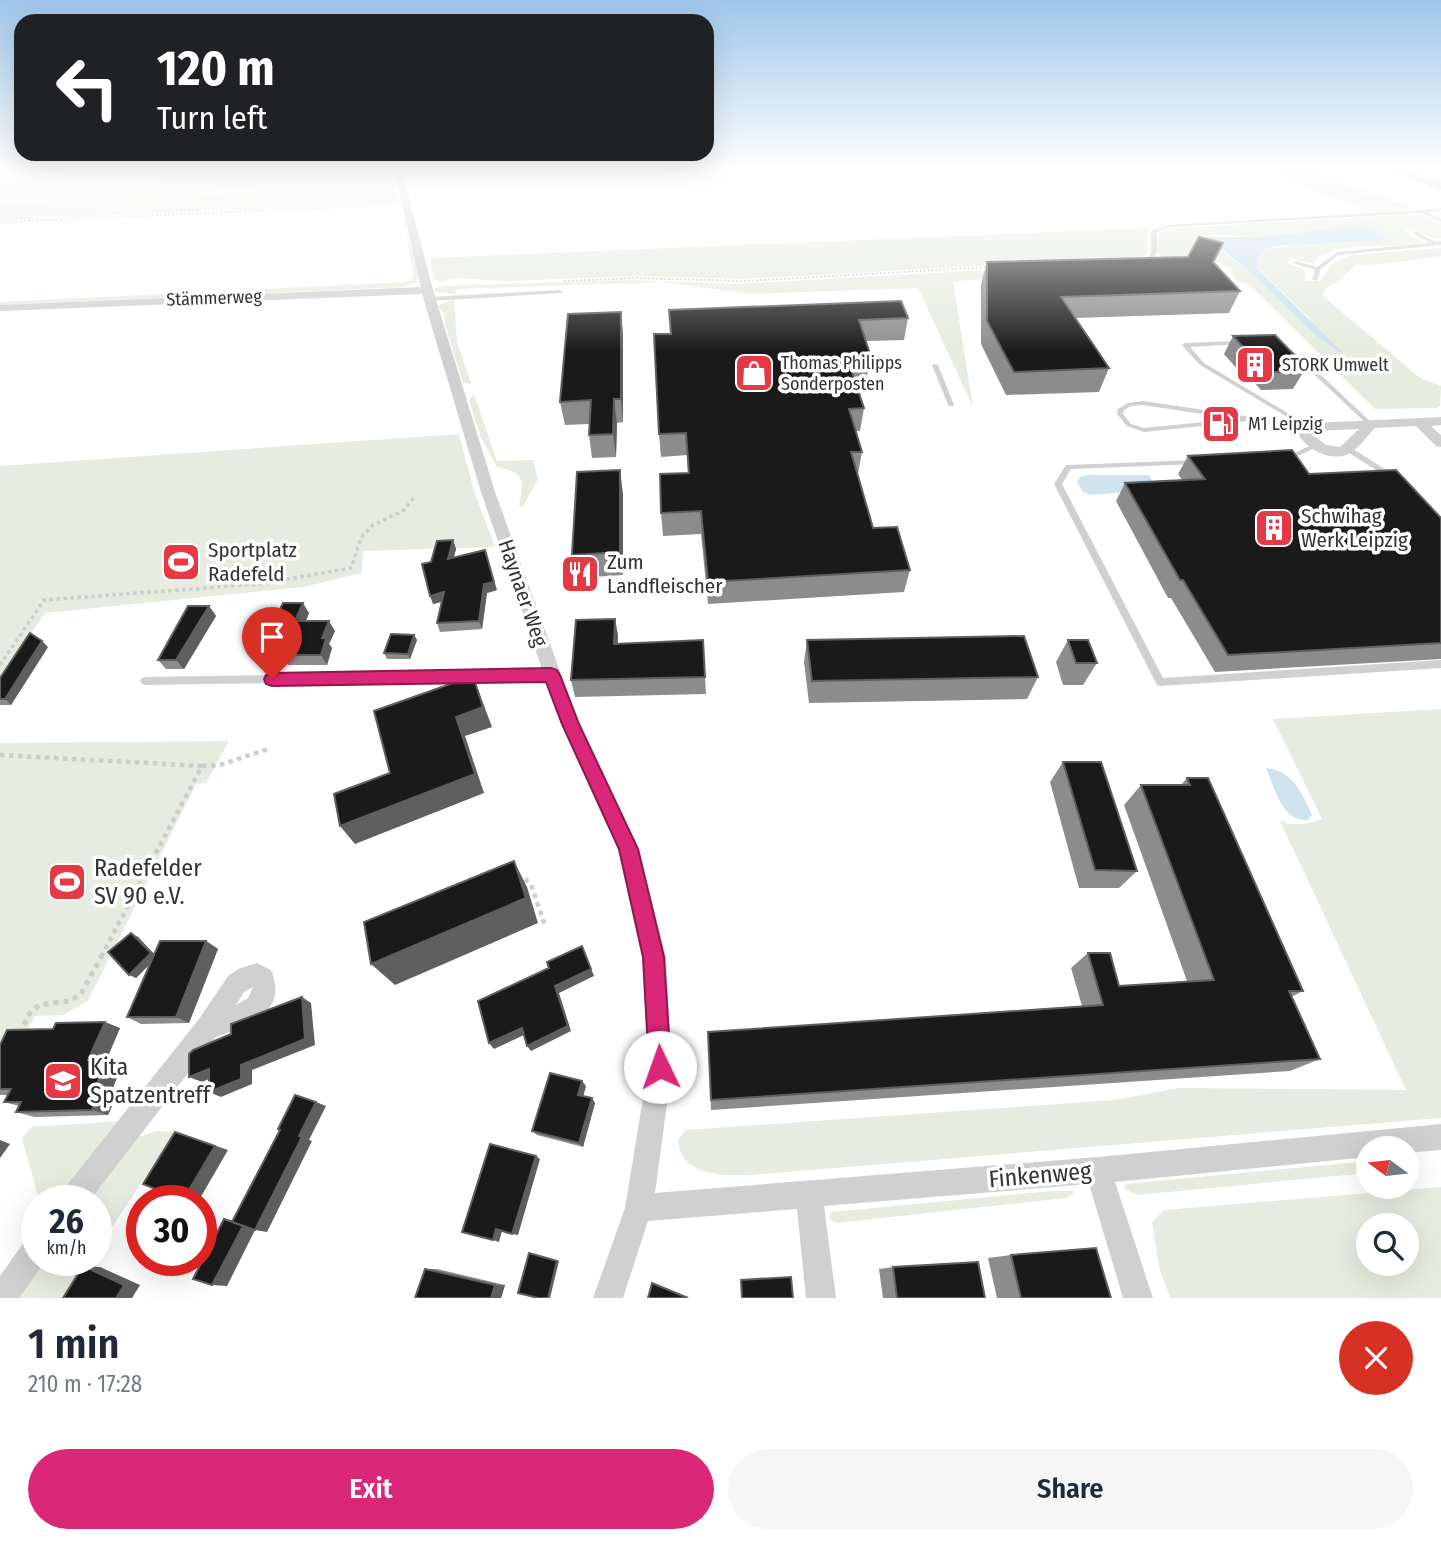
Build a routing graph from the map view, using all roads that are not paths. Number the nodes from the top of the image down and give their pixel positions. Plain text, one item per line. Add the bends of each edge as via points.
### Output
1 (414, 231) edge
2 (1155, 231) edge
3 (1416, 233) dead end
4 (1438, 244) edge
5 (1151, 260) edge
6 (1296, 263) dead end
7 (1317, 270) junction
8 (1315, 279) dead end
9 (560, 292) dead end
10 (429, 294) junction
11 (0, 308) edge
12 (1272, 341) edge
13 (1247, 342) edge
14 (935, 365) dead end
15 (951, 405) dead end
16 (1250, 419) junction
17 (1441, 421) edge
18 (1419, 422) junction
19 (1371, 425) junction
20 (1307, 431) junction
21 (1441, 443) edge
22 (1316, 446) junction
23 (1348, 449) junction
24 (1278, 459) edge
25 (1208, 462) edge
26 (1401, 481) edge
27 (1441, 664) edge
28 (551, 675) junction
29 (145, 681) dead end
30 (208, 1028) dead end
31 (1441, 1137) edge
32 (1098, 1170) junction
33 (85, 1185) edge
34 (809, 1194) junction
35 (639, 1208) junction
36 (21, 1271) edge
37 (2, 1298) edge
38 (607, 1298) edge
39 (821, 1298) edge
40 (1138, 1298) edge

1 - 10 street, Haynaer Weg
2 - 5 lane
3 - 4 lane
4 - 7 lane via 1337,254
6 - 7 lane
7 - 8 lane
9 - 10 lane
10 - 11 street, Stämmerweg
10 - 28 street, Haynaer Weg via 488,492
12 - 19 lane via 1304,362
13 - 20 lane via 1185,345 1202,364
14 - 15 lane
16 - 16 lane via 1143,403 1130,404 1120,414 1129,425 1144,430
16 - 20 lane
17 - 18 street
18 - 19 street
18 - 21 street
19 - 20 street
19 - 23 street
20 - 22 street
22 - 23 street via 1338,452
22 - 24 lane
23 - 26 lane
25 - 27 lane via 1069,467 1058,484 1160,682
28 - 29 lane
28 - 35 street, Haynaer Weg via 628,849 654,957 660,1067
30 - 33 street
31 - 32 street, Finkenweg
32 - 34 street, Finkenweg
32 - 40 street
34 - 35 street, Finkenweg
34 - 39 street
35 - 38 street, Haynaer Weg
36 - 37 street

